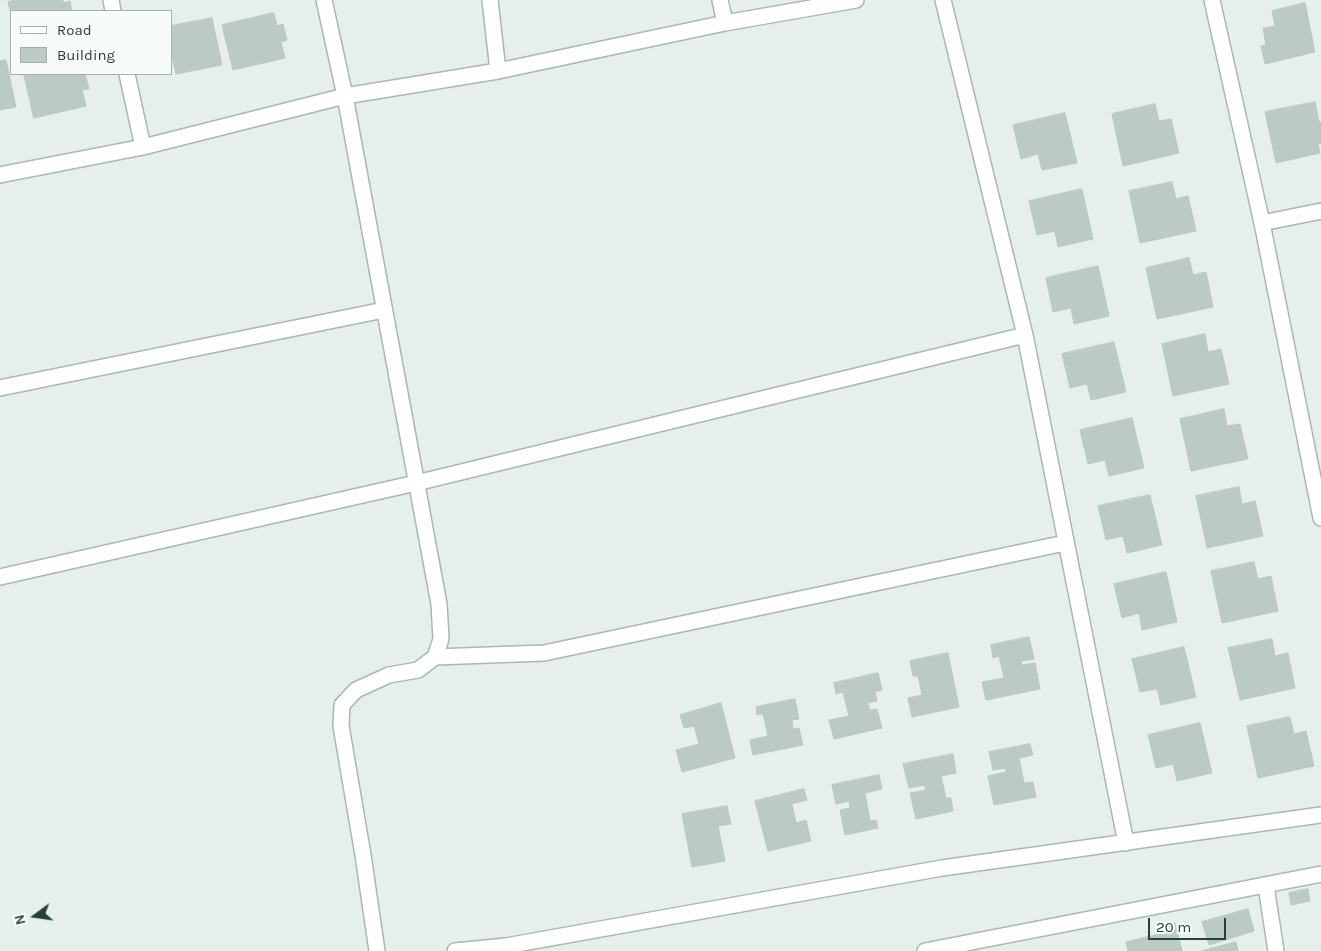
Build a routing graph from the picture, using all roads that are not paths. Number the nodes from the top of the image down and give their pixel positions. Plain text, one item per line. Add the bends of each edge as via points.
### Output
1 (324, 0) edge
2 (490, 0) edge
3 (720, 0) edge
4 (856, 0) edge
5 (943, 0) edge
6 (1212, 0) edge
7 (725, 23) junction
8 (498, 71) junction
9 (127, 75) edge
10 (345, 96) junction
11 (143, 147) junction
12 (0, 176) edge
13 (1321, 211) edge
14 (1262, 223) junction
15 (384, 310) junction
16 (1025, 335) junction
17 (0, 388) edge
18 (416, 483) junction
19 (1321, 513) edge
20 (1065, 543) junction
21 (0, 577) edge
22 (435, 657) junction
23 (1321, 815) edge
24 (1126, 843) junction
25 (1321, 874) edge
26 (1266, 886) junction
27 (377, 951) edge
28 (455, 951) edge
29 (925, 951) edge
30 (1276, 951) edge

1 - 10 street
2 - 8 street
3 - 7 street
4 - 7 street
5 - 16 street
6 - 14 street
7 - 8 street
8 - 10 street
9 - 11 street
10 - 11 street
10 - 15 street
11 - 12 street
13 - 14 street
14 - 19 street
15 - 17 street
15 - 18 street
16 - 18 street
16 - 20 street
18 - 21 street
18 - 22 street via 439,604 441,639
20 - 22 street via 544,652
20 - 24 street
22 - 27 street via 418,670 389,676 356,690 342,705 341,726
23 - 24 street
24 - 28 street via 942,868 506,946
25 - 26 street
26 - 29 street
26 - 30 street

